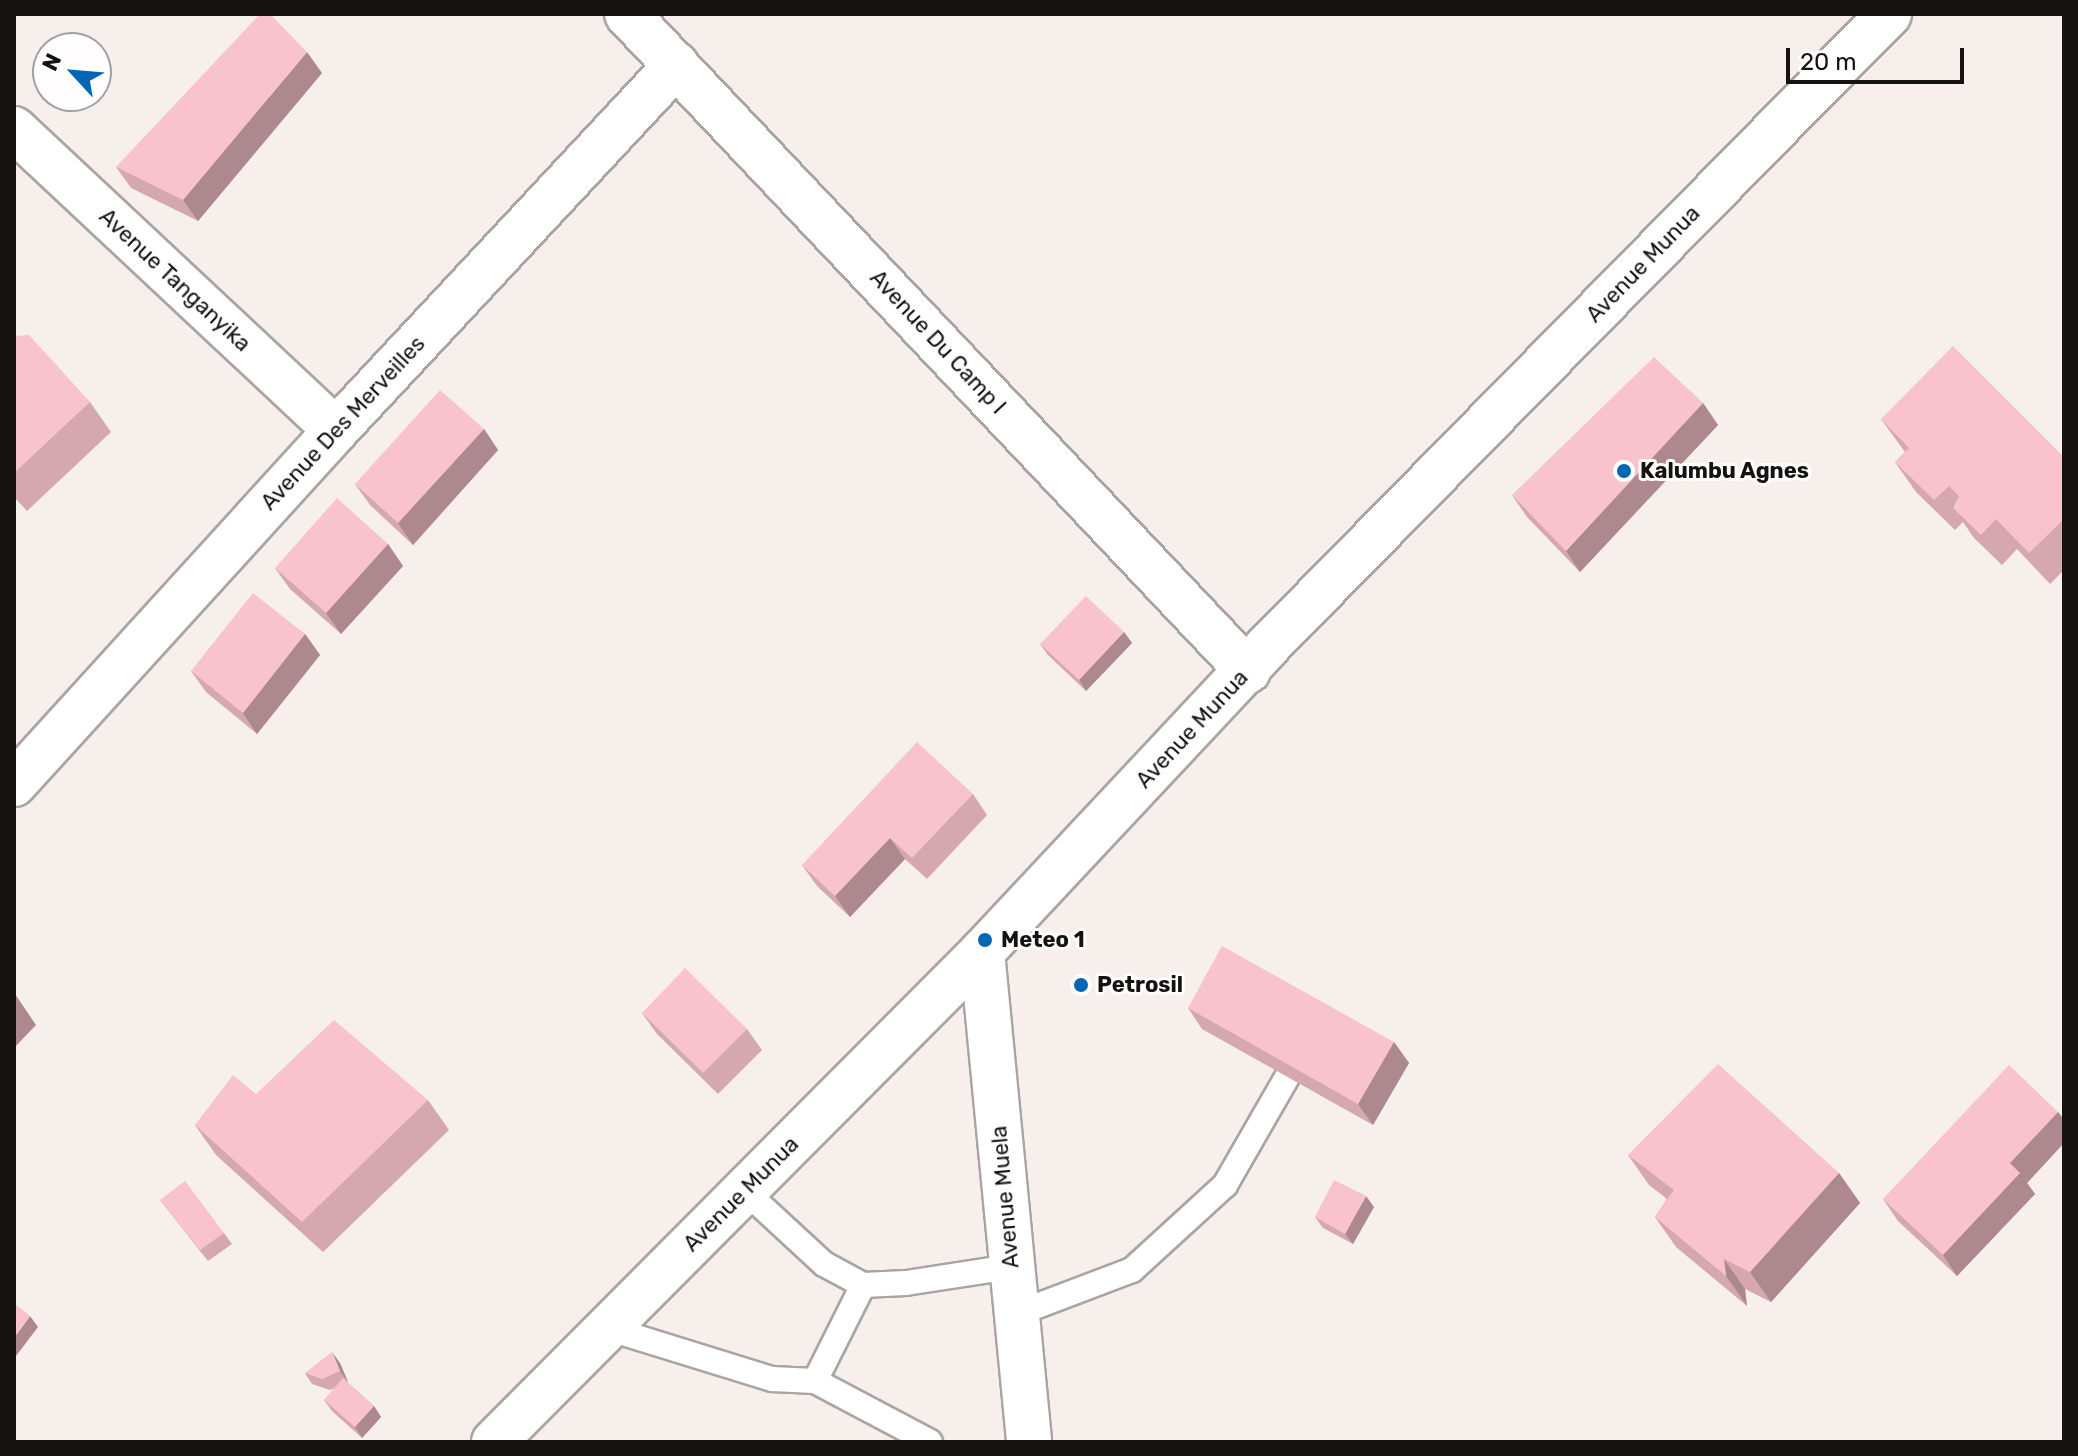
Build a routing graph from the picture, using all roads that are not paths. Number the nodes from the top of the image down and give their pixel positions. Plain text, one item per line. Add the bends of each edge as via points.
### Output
1 (627, 14) edge
2 (1889, 14) edge
3 (676, 65) junction
4 (14, 129) edge
5 (336, 430) junction
6 (1248, 671) junction
7 (14, 784) edge
8 (982, 952) junction
9 (1287, 1077) edge
10 (745, 1191) junction
11 (1011, 1267) junction
12 (863, 1285) junction
13 (1016, 1314) junction
14 (607, 1328) junction
15 (815, 1381) junction
16 (494, 1442) edge
17 (930, 1442) edge
18 (1029, 1442) edge

1 - 3 street, Avenue Du Camp I
2 - 6 street, Avenue Munua
3 - 5 street, Avenue Des Merveilles
3 - 6 street, Avenue Du Camp I
4 - 5 street, Avenue Tanganyika
5 - 7 street, Avenue Des Merveilles
6 - 8 street, Avenue Munua
8 - 10 street, Avenue Munua
8 - 11 street, Avenue Muela
9 - 13 lane via 1225,1185 1132,1270
10 - 12 lane via 824,1264
10 - 14 street, Avenue Munua
11 - 12 lane
11 - 13 street, Avenue Muela
12 - 15 lane
13 - 18 street, Avenue Muela
14 - 15 lane via 772,1379
14 - 16 street, Avenue Munua
15 - 17 lane

